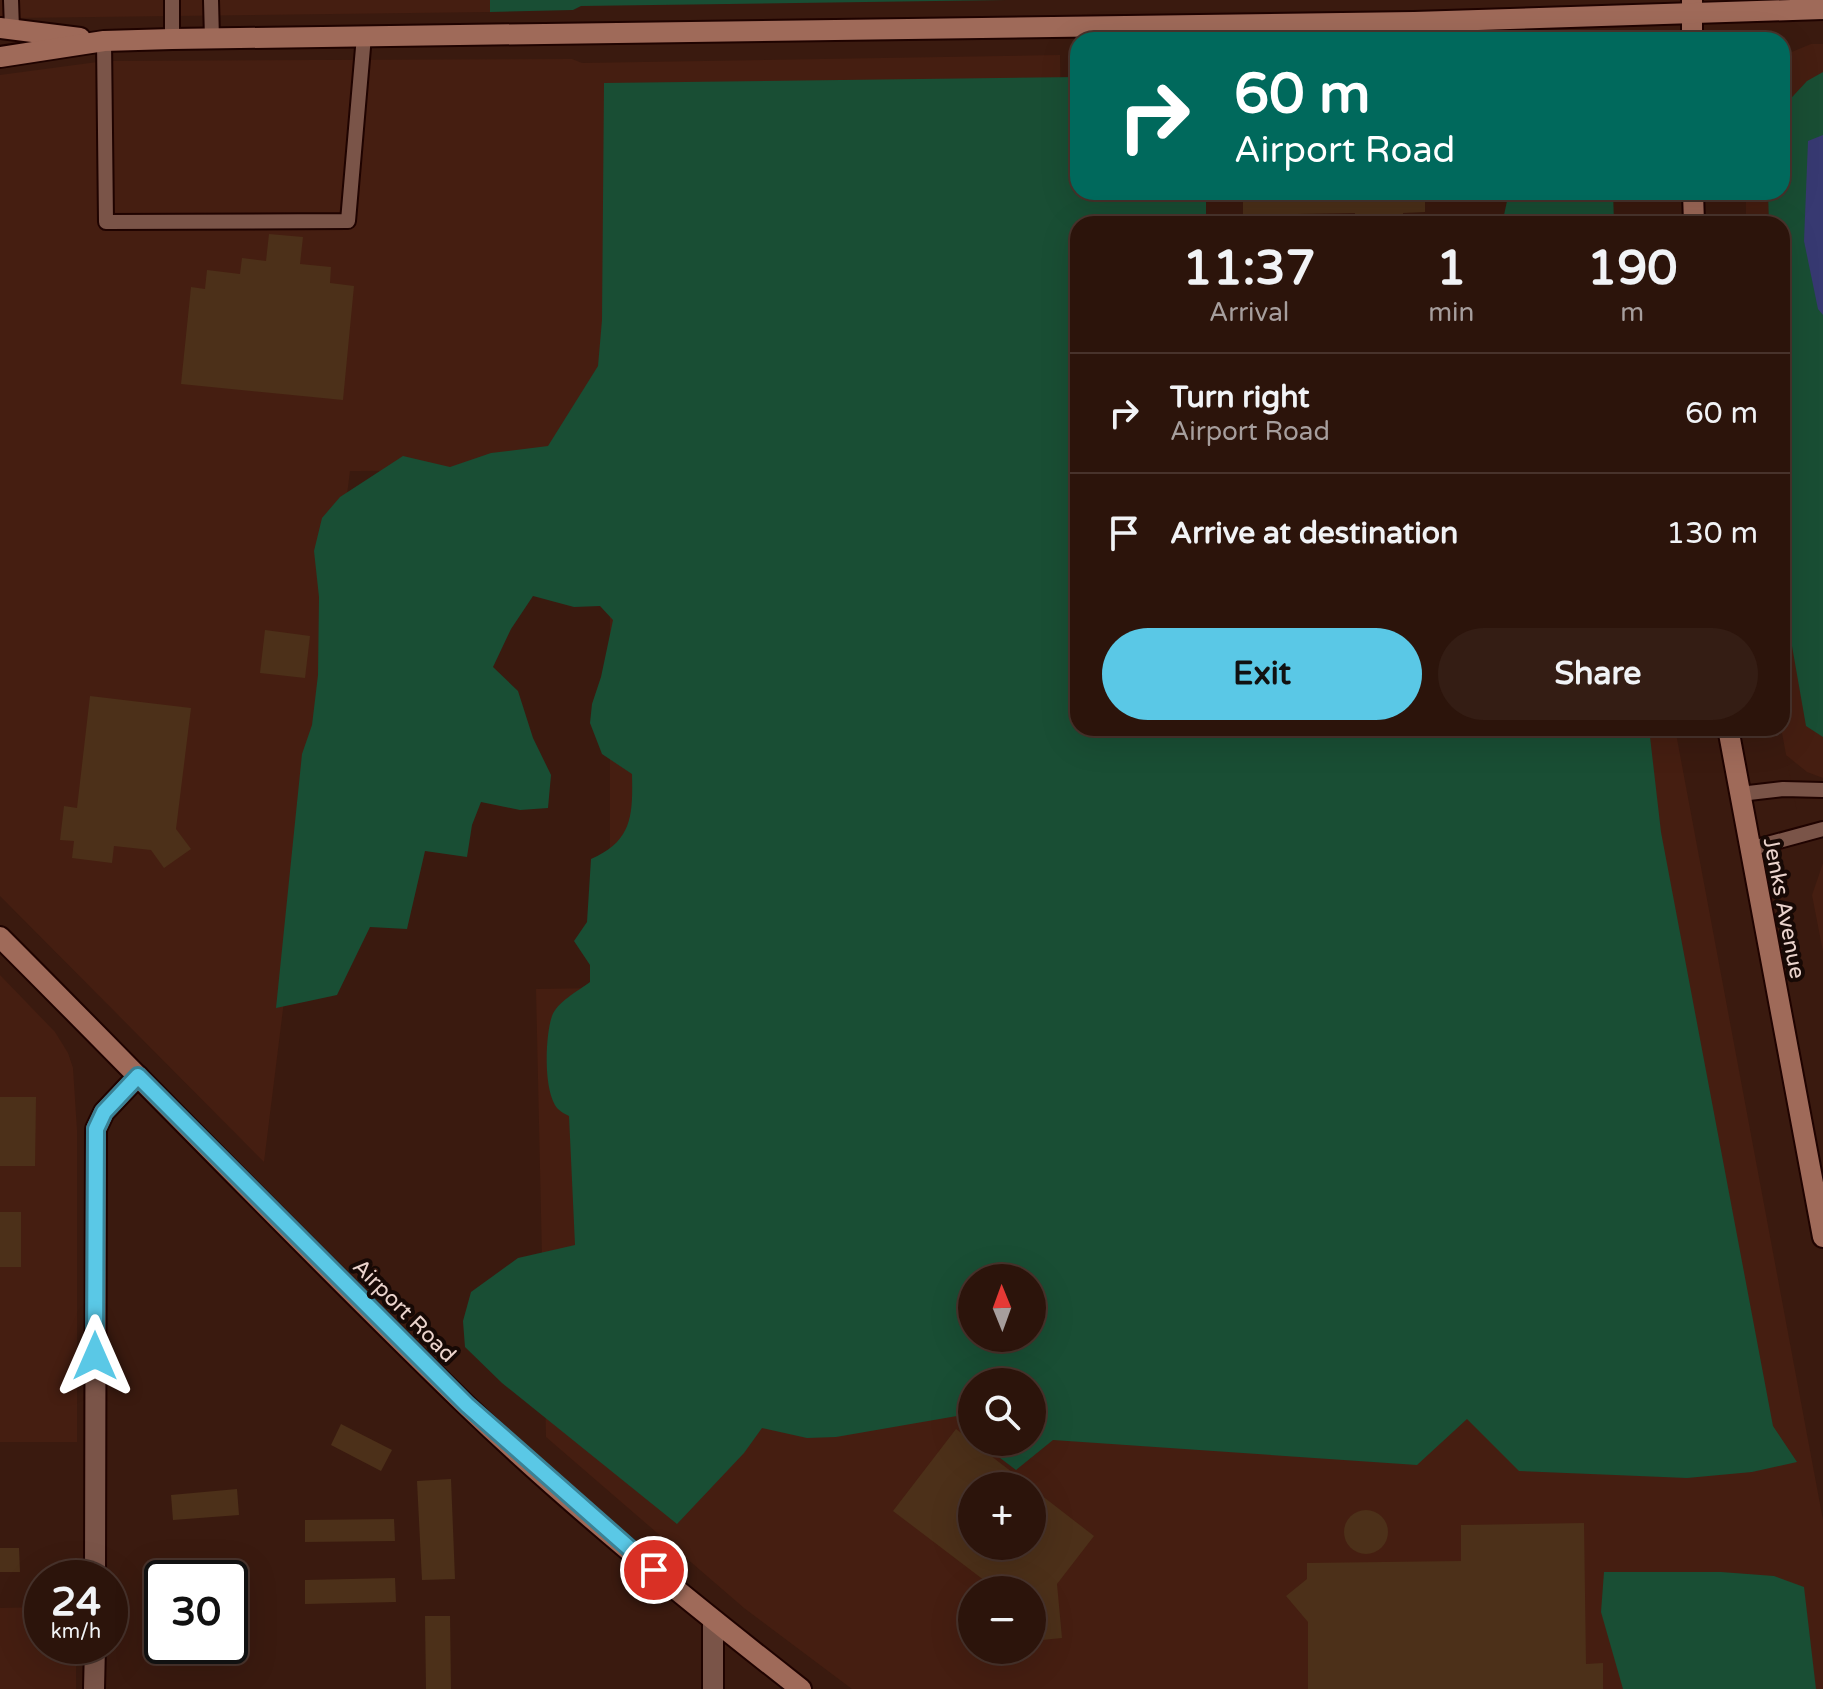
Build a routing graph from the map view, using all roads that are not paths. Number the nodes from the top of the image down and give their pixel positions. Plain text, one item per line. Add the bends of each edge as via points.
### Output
1 (11, 0) edge
2 (172, 0) edge
3 (211, 0) edge
4 (1692, 6) edge
5 (1823, 9) edge
6 (6, 28) edge
7 (1692, 32) edge
8 (364, 36) junction
9 (172, 39) junction
10 (212, 39) junction
11 (104, 41) junction
12 (0, 57) edge
13 (1729, 736) edge
14 (1823, 790) edge
15 (1740, 794) junction
16 (1823, 829) edge
17 (1749, 849) junction
18 (0, 937) edge
19 (138, 1076) junction
20 (1823, 1237) edge
21 (95, 1560) edge
22 (713, 1620) junction
23 (95, 1664) edge
24 (94, 1689) edge
25 (713, 1689) edge
26 (801, 1689) edge

1 - 6 lane
2 - 9 lane
3 - 10 lane
4 - 5 main road
4 - 7 main road
4 - 8 main road via 1398,23
6 - 11 main road
8 - 10 main road
8 - 11 lane via 348,221 106,222
9 - 10 main road
9 - 11 main road
11 - 12 main road
13 - 15 main road, Jenks Avenue
14 - 15 lane
15 - 17 main road, Jenks Avenue
16 - 17 lane
17 - 20 main road, Jenks Avenue
18 - 19 main road, Airport Road
19 - 21 street via 104,1112 96,1129
19 - 22 main road, Airport Road via 467,1405
22 - 25 street
22 - 26 main road, Airport Road
23 - 24 street

